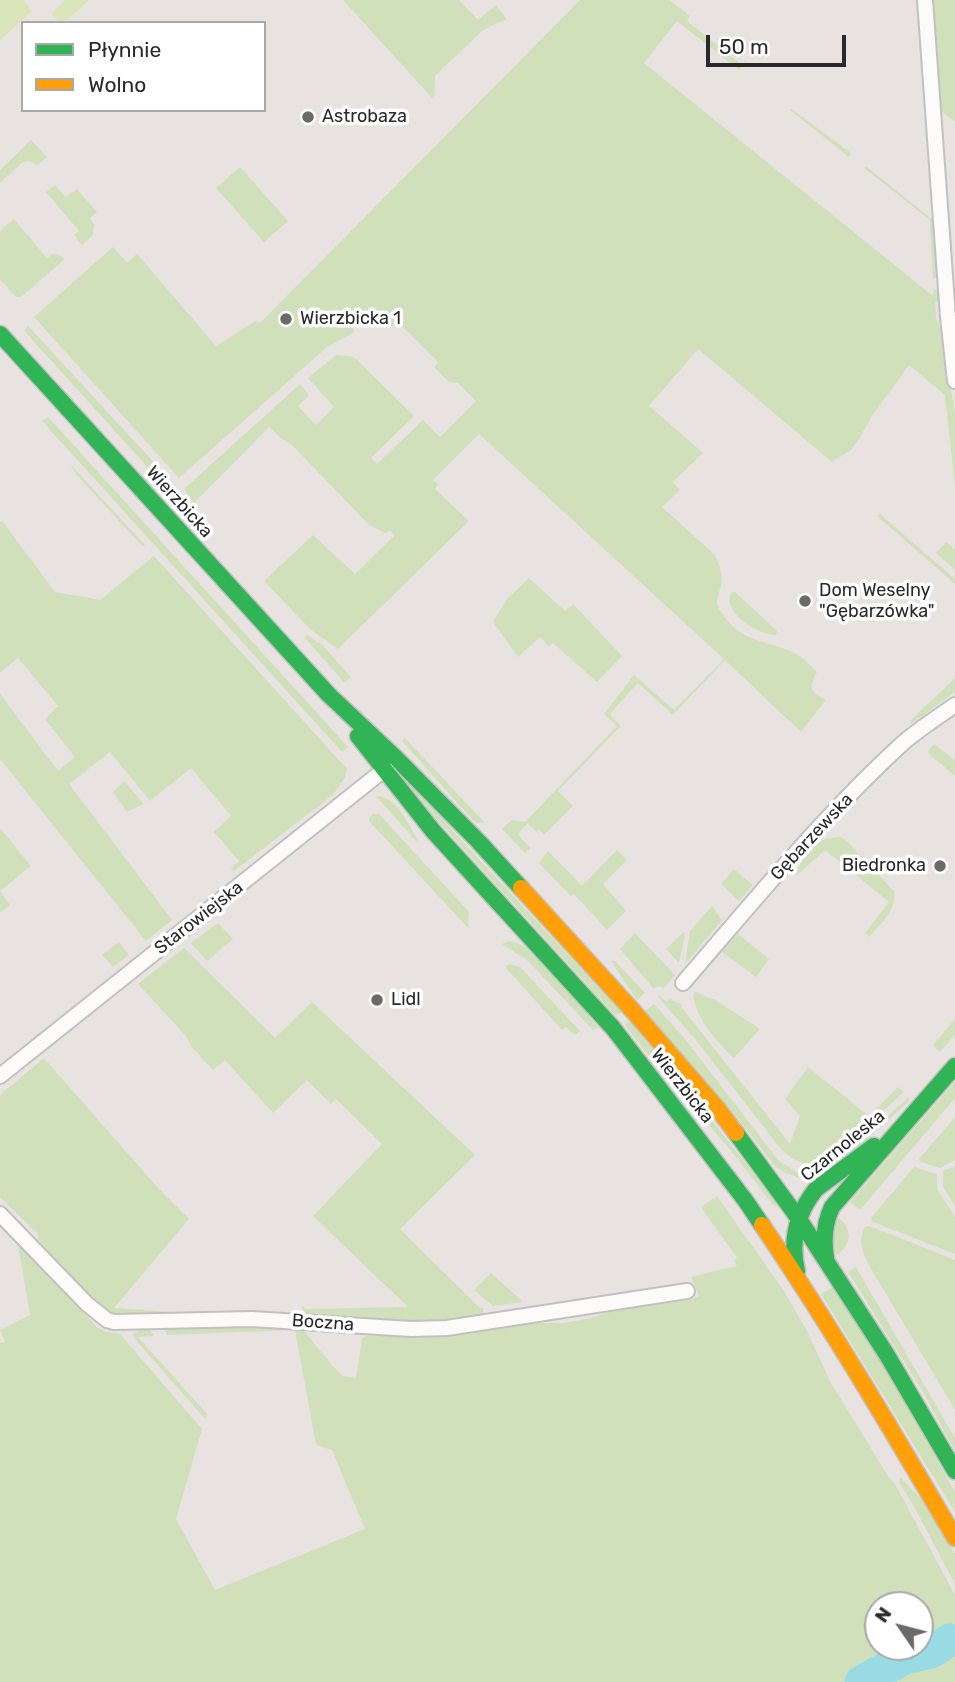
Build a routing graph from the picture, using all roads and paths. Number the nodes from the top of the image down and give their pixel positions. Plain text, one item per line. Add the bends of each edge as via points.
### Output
1 (925, 0) edge
2 (0, 334) edge
3 (955, 381) edge
4 (329, 695) junction
5 (955, 705) edge
6 (397, 760) junction
7 (383, 769) junction
8 (683, 983) dead end
9 (955, 1066) edge
10 (0, 1076) edge
11 (918, 1108) junction
12 (773, 1182) junction
13 (816, 1189) junction
14 (744, 1200) junction
15 (832, 1207) junction
16 (0, 1214) edge
17 (799, 1219) junction
18 (828, 1265) junction
19 (800, 1281) junction
20 (687, 1291) dead end
21 (955, 1471) edge
22 (955, 1538) edge

1 - 3 street
2 - 4 street, Wierzbicka
4 - 6 street, Wierzbicka
4 - 7 street, Wierzbicka
5 - 8 street, Gębarzewska via 903,743 834,812
6 - 7 street, Starowiejska
6 - 12 street, Wierzbicka via 479,842 633,1011 717,1108
7 - 10 street, Starowiejska
7 - 14 street, Wierzbicka via 433,831 613,1028
9 - 11 street, Czarnoleska
11 - 13 street, Czarnoleska
11 - 15 street, Czarnoleska
12 - 13 street via 798,1192
12 - 17 street, Wierzbicka
13 - 17 street, Czarnoleska
14 - 17 street via 768,1214
14 - 19 street, Wierzbicka
15 - 17 street via 814,1218
15 - 18 street via 823,1232
16 - 20 street, Boczna via 87,1304 114,1322 252,1319 447,1328
17 - 18 street, Wierzbicka
17 - 19 street, Czarnoleska via 794,1253
18 - 21 street, Wierzbicka
19 - 22 street, Wierzbicka

